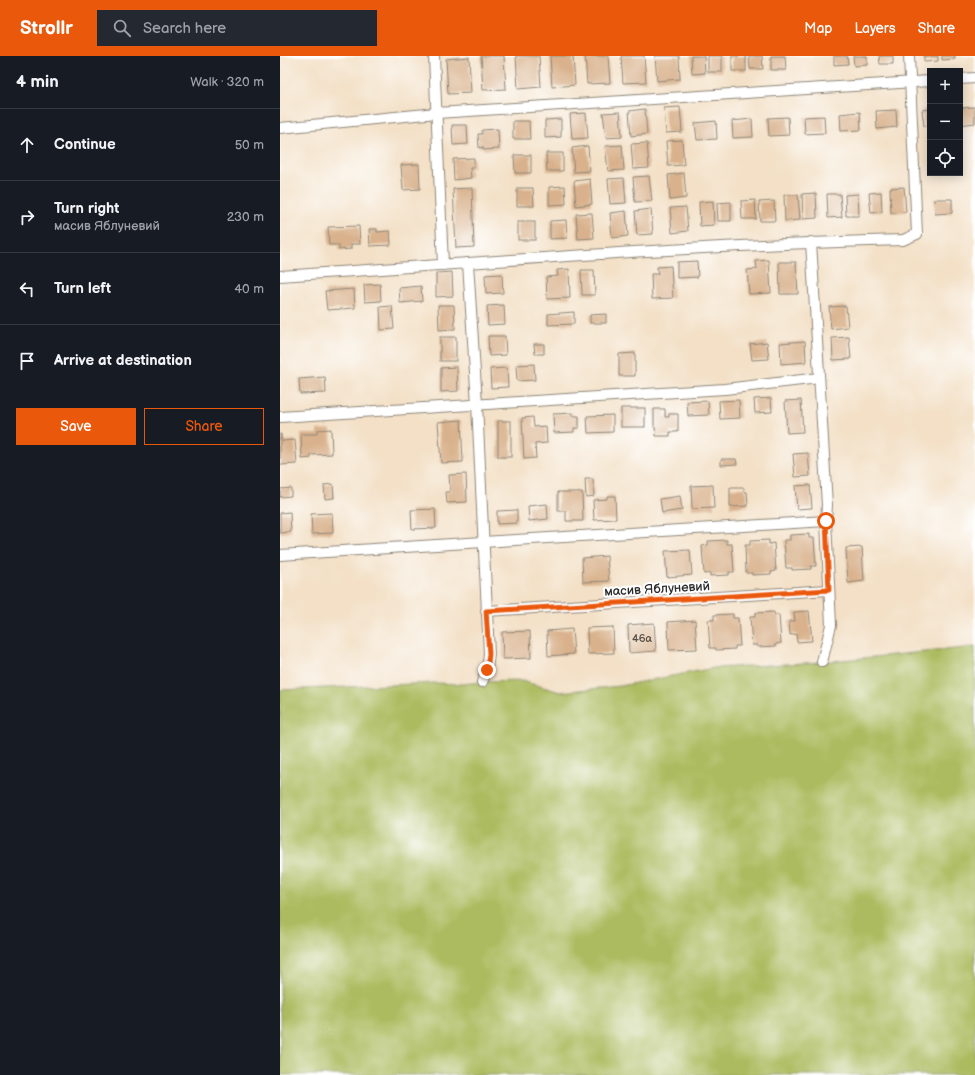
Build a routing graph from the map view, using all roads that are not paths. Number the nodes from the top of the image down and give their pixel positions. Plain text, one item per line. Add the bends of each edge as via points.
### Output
1 (434, 56) edge
2 (910, 56) edge
3 (975, 78) edge
4 (963, 79) edge
5 (927, 81) edge
6 (912, 82) junction
7 (437, 113) junction
8 (280, 128) edge
9 (811, 242) junction
10 (468, 263) junction
11 (444, 265) junction
12 (280, 276) edge
13 (819, 378) junction
14 (477, 404) junction
15 (280, 417) edge
16 (826, 521) junction
17 (483, 542) junction
18 (280, 555) edge
19 (829, 590) junction
20 (486, 611) junction
21 (822, 662) dead end
22 (482, 682) dead end

1 - 7 street
2 - 6 street
3 - 4 street
5 - 6 street
6 - 7 street
6 - 9 street via 917,234 903,240
7 - 8 street
7 - 11 street
9 - 10 street
9 - 13 street
10 - 11 street
10 - 14 street
11 - 12 street
13 - 14 street via 724,389
13 - 16 street
14 - 15 street
14 - 17 street
16 - 17 street
16 - 19 street
17 - 18 street
17 - 20 street
19 - 20 street, масив Яблуневий
19 - 21 street via 831,625
20 - 22 street via 489,654

